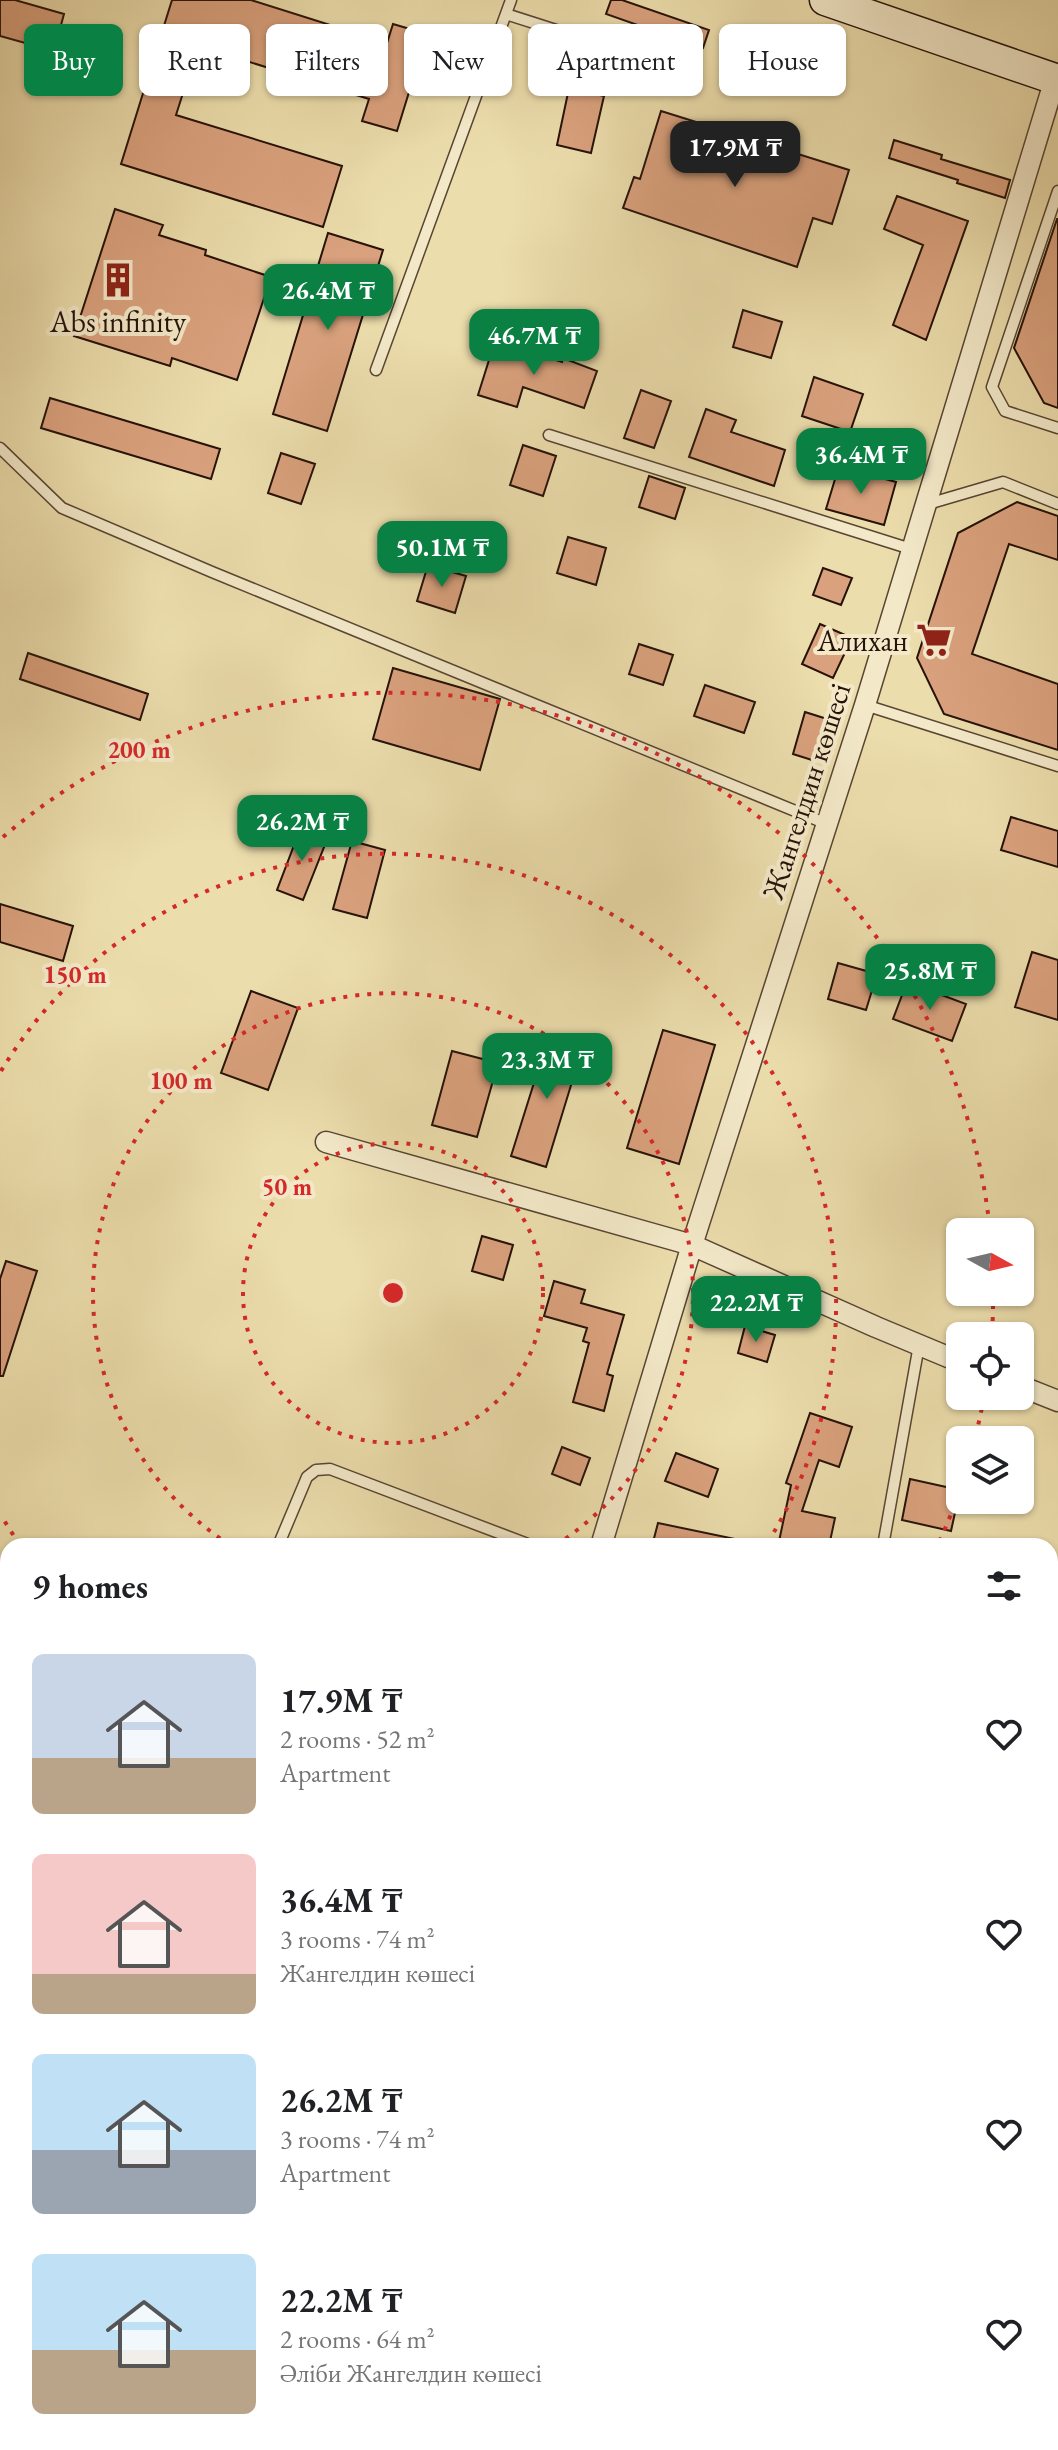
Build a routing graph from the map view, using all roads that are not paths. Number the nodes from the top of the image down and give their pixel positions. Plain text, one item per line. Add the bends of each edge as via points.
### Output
1 (511, 0) edge
2 (825, 0) edge
3 (506, 14) junction
4 (537, 24) edge
5 (1057, 79) edge
6 (1058, 191) edge
7 (376, 370) dead end
8 (1058, 428) edge
9 (549, 435) dead end
10 (0, 448) edge
11 (925, 504) junction
12 (1058, 504) edge
13 (911, 549) junction
14 (865, 705) junction
15 (1058, 766) edge
16 (827, 824) junction
17 (326, 1142) dead end
18 (692, 1245) junction
19 (919, 1345) junction
20 (946, 1356) edge
21 (1034, 1392) edge
22 (1058, 1401) edge
23 (281, 1538) edge
24 (512, 1538) edge
25 (603, 1538) edge
26 (884, 1538) edge

1 - 3 lane
2 - 5 main road
3 - 4 lane
3 - 7 lane
5 - 11 street, Жангелдин көшесі
6 - 8 lane via 992,387 1005,411
9 - 13 lane
10 - 16 lane via 62,508
11 - 12 lane via 1003,482
11 - 13 street, Жангелдин көшесі
13 - 14 street, Жангелдин көшесі
14 - 15 lane
14 - 16 street, Жангелдин көшесі
16 - 18 street, Жангелдин көшесі
17 - 18 street
18 - 19 street
18 - 25 street, Жангелдин көшесі
19 - 20 street
19 - 26 lane
21 - 22 street
23 - 24 lane via 307,1477 330,1469

